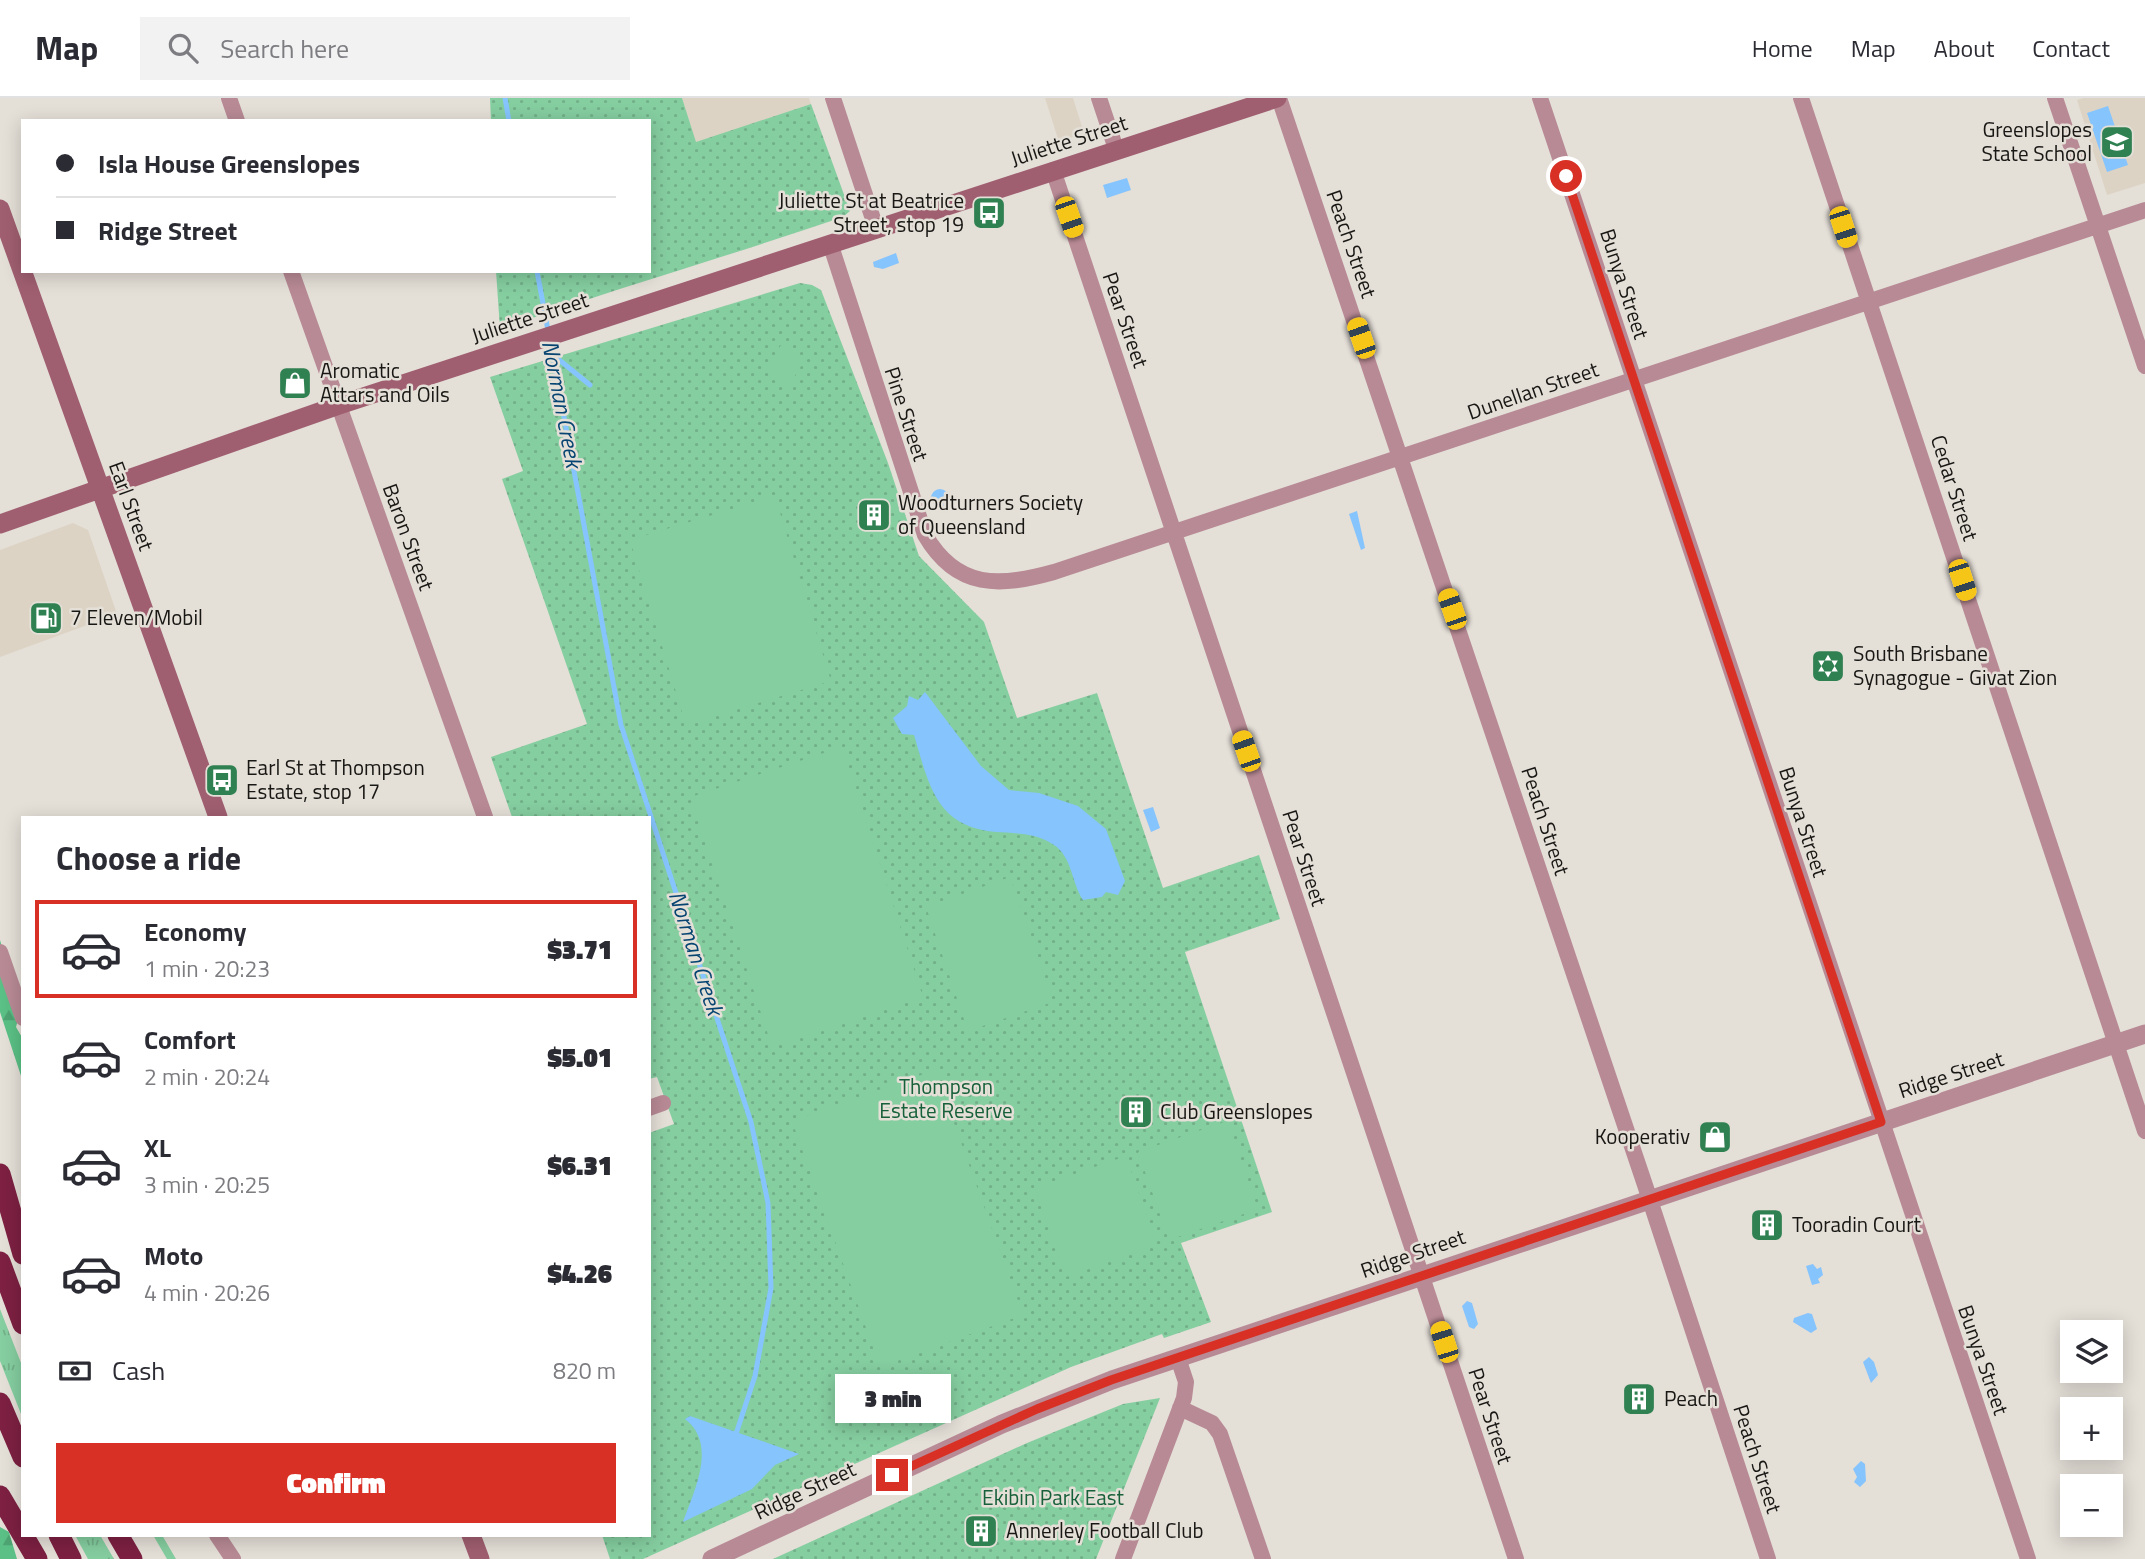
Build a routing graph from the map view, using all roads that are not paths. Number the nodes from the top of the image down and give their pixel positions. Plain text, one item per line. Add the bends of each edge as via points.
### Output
1 (229, 98) edge
2 (833, 98) edge
3 (1099, 98) edge
4 (1278, 98) edge
5 (1540, 98) edge
6 (1801, 98) edge
7 (2055, 98) edge
8 (236, 119) edge
9 (1116, 149) junction
10 (1053, 170) junction
11 (0, 209) edge
12 (2145, 210) edge
13 (2098, 225) junction
14 (876, 228) junction
15 (830, 243) junction
16 (21, 267) edge
17 (23, 273) edge
18 (292, 273) edge
19 (1869, 301) junction
20 (2145, 366) edge
21 (1633, 379) junction
22 (339, 405) junction
23 (1401, 457) junction
24 (100, 487) junction
25 (0, 524) edge
26 (1174, 532) junction
27 (1012, 582) joint
28 (218, 816) edge
29 (485, 816) edge
30 (0, 952) edge
31 (21, 1011) edge
32 (2145, 1034) edge
33 (2116, 1044) junction
34 (1881, 1122) junction
35 (2145, 1131) edge
36 (0, 1174) edge
37 (1650, 1200) junction
38 (21, 1247) edge
39 (0, 1262) edge
40 (1421, 1276) junction
41 (21, 1320) edge
42 (1178, 1358) junction
43 (0, 1403) edge
44 (1181, 1408) junction
45 (21, 1452) edge
46 (0, 1496) edge
47 (21, 1532) edge
48 (24, 1537) edge
49 (60, 1537) edge
50 (119, 1537) edge
51 (218, 1537) edge
52 (472, 1537) edge
53 (37, 1559) edge
54 (71, 1559) edge
55 (132, 1559) edge
56 (233, 1559) edge
57 (480, 1559) edge
58 (712, 1559) edge
59 (1123, 1559) edge
60 (1263, 1559) edge
61 (1516, 1559) edge
62 (1768, 1559) edge
63 (2028, 1559) edge

1 - 8 street
2 - 14 street
3 - 9 street
4 - 9 main road, Juliette Street
4 - 23 street, Peach Street
5 - 21 street, Bunya Street
6 - 19 street, Cedar Street
7 - 13 street
9 - 10 main road, Juliette Street
10 - 14 main road, Juliette Street
10 - 26 street, Pear Street
11 - 16 main road, Earl Street
12 - 13 street, Dunellan Street
13 - 19 street, Dunellan Street
13 - 20 street
14 - 15 main road, Juliette Street
15 - 22 main road, Juliette Street
15 - 27 street, Pine Street via 925,535 961,573 979,580
17 - 24 main road, Earl Street
18 - 22 street, Baron Street
19 - 21 street, Dunellan Street
19 - 33 street, Cedar Street
21 - 23 street, Dunellan Street
21 - 34 street, Bunya Street
22 - 24 main road, Juliette Street
22 - 29 street, Baron Street
23 - 26 street, Dunellan Street
23 - 37 street, Peach Street
24 - 25 main road, Juliette Street
24 - 28 main road, Earl Street
26 - 27 street, Dunellan Street
26 - 40 street, Pear Street
30 - 31 street
32 - 33 street, Ridge Street
33 - 34 street, Ridge Street
33 - 35 street, Cedar Street
34 - 37 street, Ridge Street
34 - 63 street, Bunya Street
36 - 38 highway
37 - 40 street, Ridge Street
37 - 62 street, Peach Street
39 - 41 highway
40 - 42 street, Ridge Street
40 - 61 street, Pear Street
42 - 44 street via 1186,1388
42 - 58 street, Ridge Street via 1037,1409
43 - 45 highway
44 - 59 street
44 - 60 street via 1212,1423 1220,1434
46 - 47 highway
48 - 53 highway
49 - 54 highway
50 - 55 highway
51 - 56 street
52 - 57 main road

